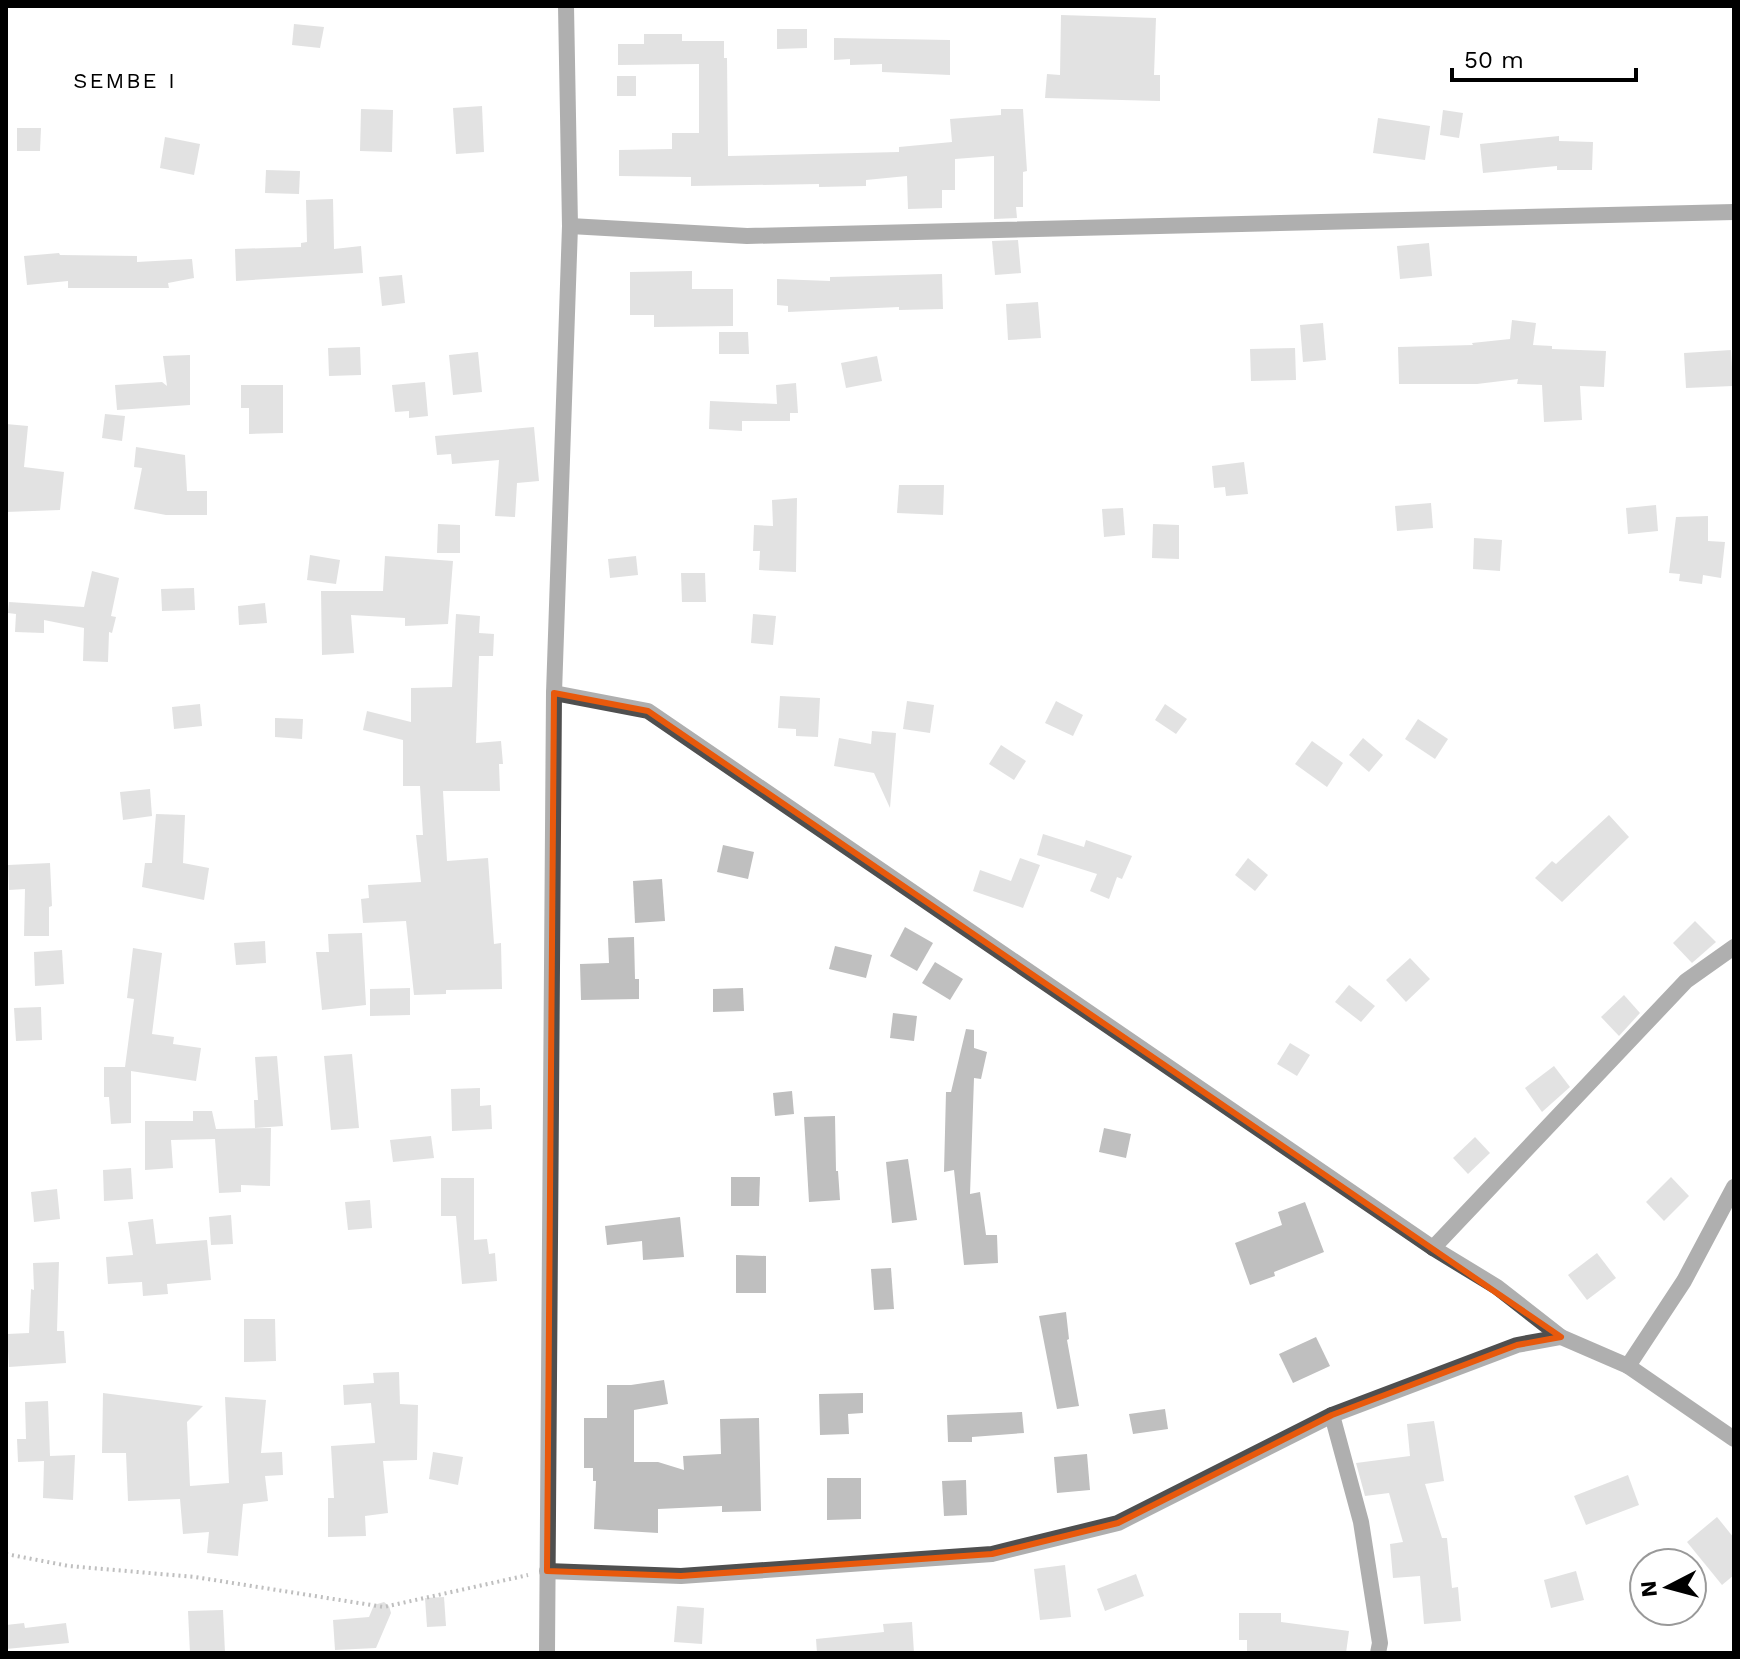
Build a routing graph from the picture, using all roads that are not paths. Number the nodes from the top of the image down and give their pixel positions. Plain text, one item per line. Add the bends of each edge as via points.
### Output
1 (566, 6) edge
2 (1734, 212) edge
3 (570, 226) junction
4 (554, 693) junction
5 (1734, 947) edge
6 (1734, 1187) edge
7 (1433, 1248) junction
8 (1561, 1337) junction
9 (1628, 1366) junction
10 (1332, 1415) junction
11 (1734, 1439) edge
12 (547, 1571) junction
13 (547, 1653) edge
14 (1378, 1653) edge

1 - 3 street
2 - 3 street via 747,236
3 - 4 street
4 - 7 street via 648,711
4 - 12 street
5 - 7 street via 1686,981
6 - 9 street via 1684,1281
7 - 8 street via 1497,1287
8 - 9 street
8 - 10 street via 1517,1345
9 - 11 street
10 - 12 street via 1118,1523 992,1554 681,1576
10 - 14 street via 1361,1522
12 - 13 street

